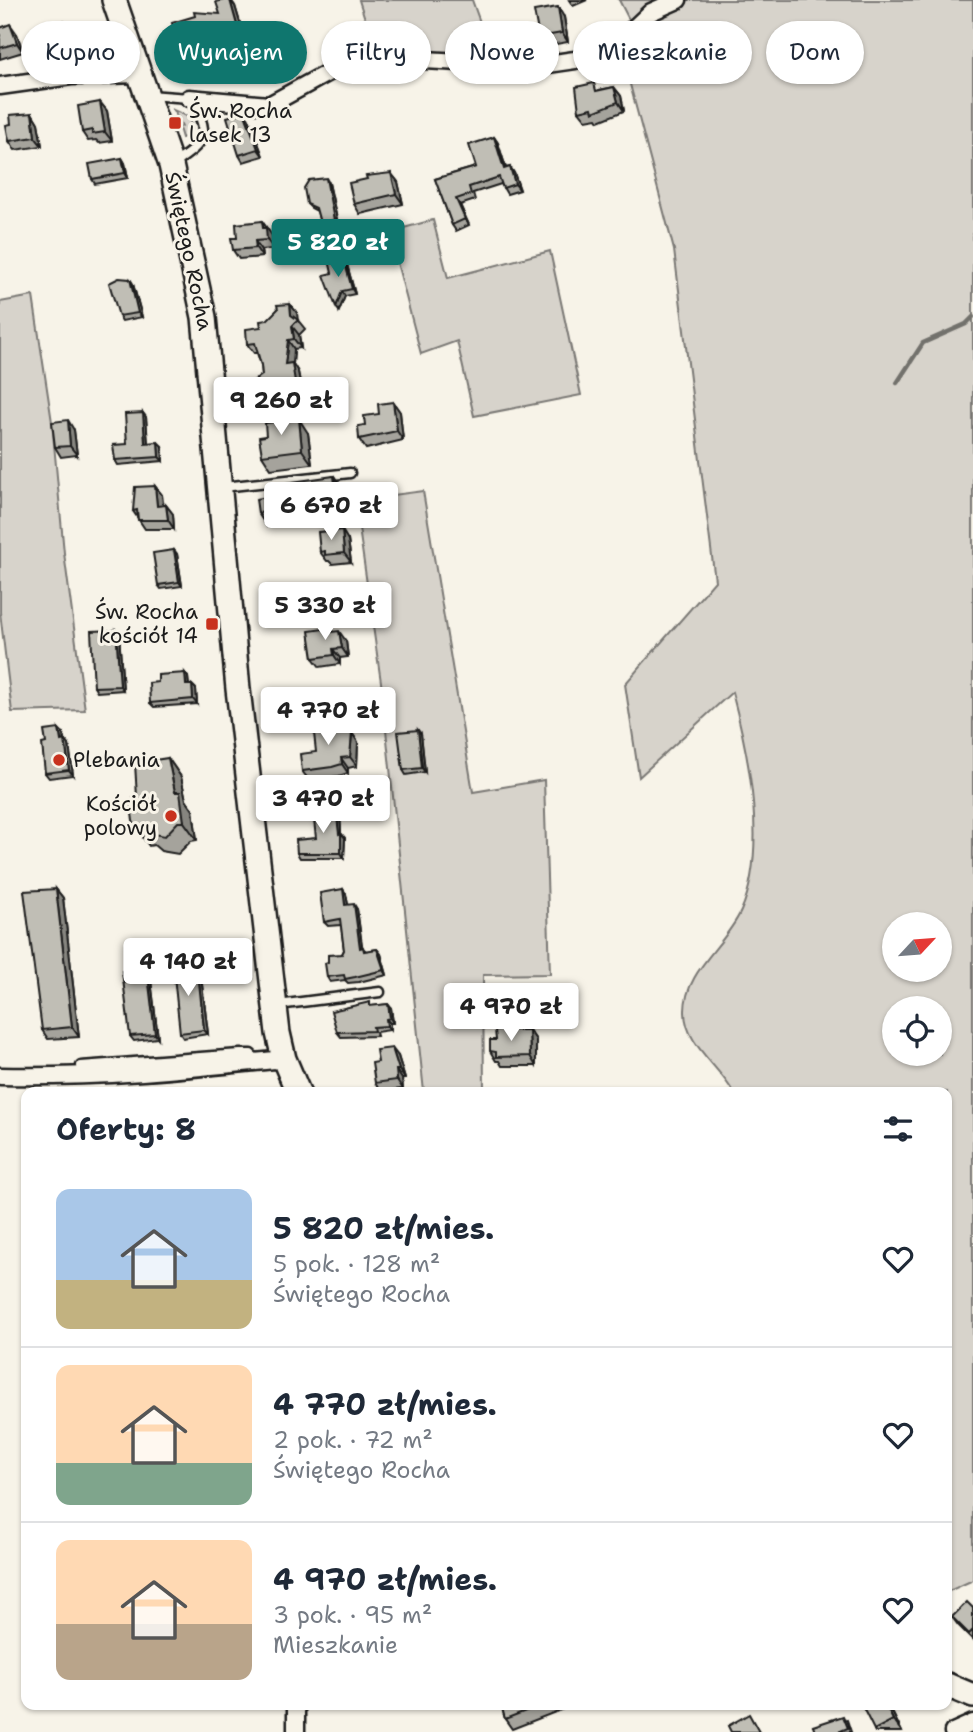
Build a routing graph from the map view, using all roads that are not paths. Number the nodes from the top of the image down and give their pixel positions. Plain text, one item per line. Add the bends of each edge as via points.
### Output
1 (114, 0) edge
2 (678, 0) edge
3 (143, 84) junction
4 (0, 86) edge
5 (189, 99) junction
6 (171, 165) junction
7 (349, 473) dead end
8 (220, 488) junction
9 (380, 992) dead end
10 (275, 1005) junction
11 (284, 1059) junction
12 (259, 1062) junction
13 (82, 1066) dead end
14 (0, 1076) edge
15 (296, 1087) edge
16 (952, 1687) edge
17 (973, 1696) edge
18 (296, 1710) edge
19 (973, 1723) edge
20 (296, 1732) edge
21 (953, 1732) edge

1 - 3 street, Świętego Rocha
2 - 5 street via 651,12 612,48 575,60 534,65 372,61 331,71 269,105
3 - 4 street via 71,76
3 - 5 lane
3 - 6 street, Świętego Rocha
5 - 6 lane via 204,132 193,151
6 - 8 street, Świętego Rocha via 204,317
7 - 8 lane
8 - 10 street, Świętego Rocha
9 - 10 lane
10 - 11 street, Świętego Rocha
11 - 12 street
11 - 15 street, Świętego Rocha
12 - 13 lane via 251,1054 240,1054
12 - 14 street via 118,1075
16 - 17 street
18 - 20 street
19 - 21 street

